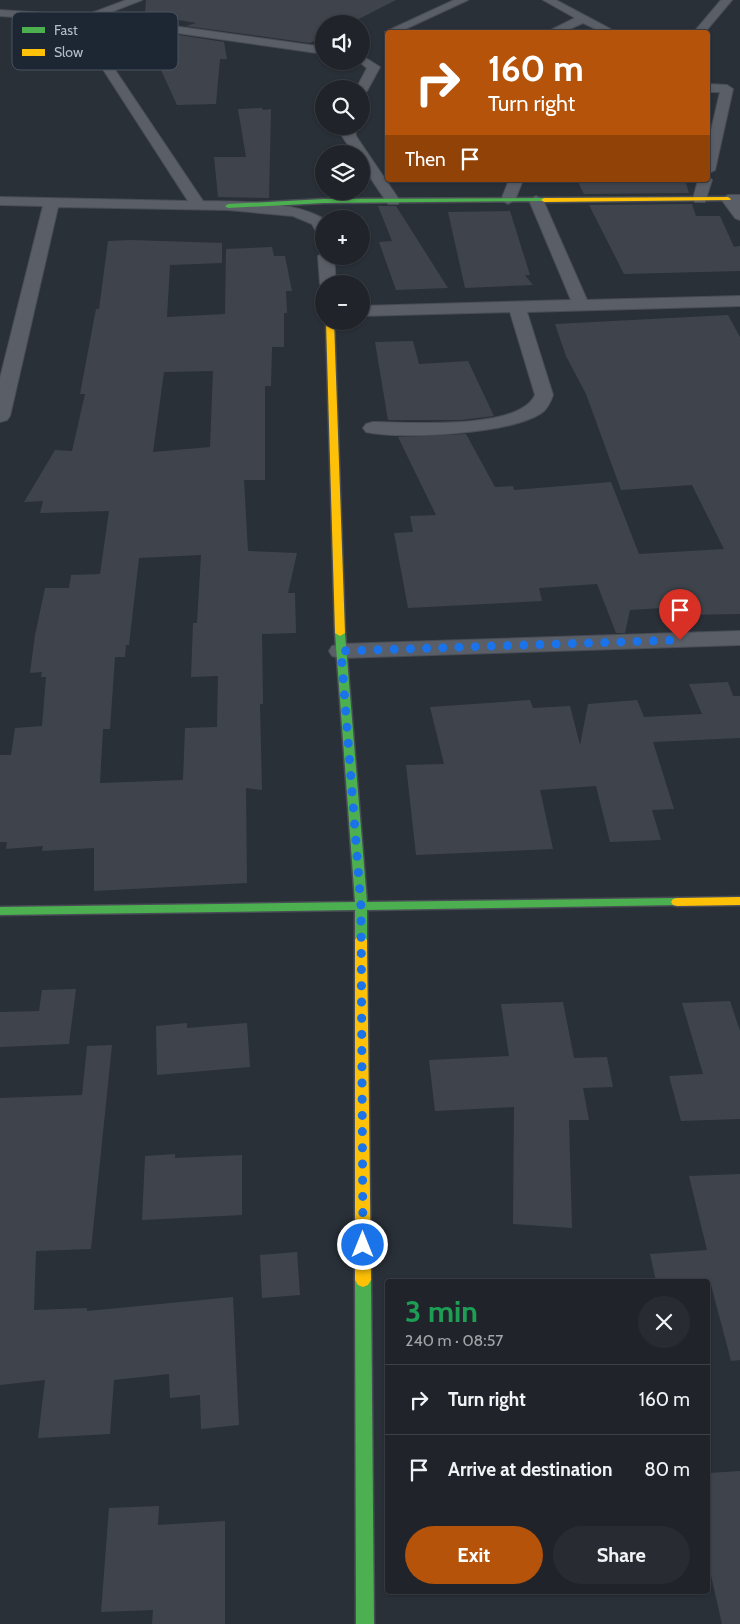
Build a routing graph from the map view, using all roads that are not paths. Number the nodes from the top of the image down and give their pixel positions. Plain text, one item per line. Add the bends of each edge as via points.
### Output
1 (137, 0) edge
2 (463, 0) edge
3 (548, 0) edge
4 (727, 0) edge
5 (15, 2) dead end
6 (0, 7) edge
7 (99, 12) edge
8 (582, 18) junction
9 (397, 30) edge
10 (560, 30) edge
11 (606, 30) edge
12 (701, 30) edge
13 (178, 31) edge
14 (315, 50) edge
15 (370, 64) edge
16 (374, 67) junction
17 (385, 68) edge
18 (109, 70) edge
19 (367, 80) edge
20 (710, 88) edge
21 (733, 90) edge
22 (349, 135) edge
23 (710, 164) edge
24 (515, 182) edge
25 (704, 182) edge
26 (700, 199) junction
27 (734, 199) edge
28 (508, 200) junction
29 (536, 200) junction
30 (0, 201) edge
31 (324, 201) junction
32 (393, 201) junction
33 (52, 202) junction
34 (198, 205) junction
35 (228, 206) junction
36 (324, 210) edge
37 (740, 215) edge
38 (315, 220) edge
39 (740, 301) edge
40 (580, 305) junction
41 (517, 307) junction
42 (370, 311) edge
43 (330, 330) edge
44 (4, 384) edge
45 (0, 416) edge
46 (373, 428) dead end
47 (740, 638) edge
48 (341, 651) junction
49 (740, 901) edge
50 (361, 906) junction
51 (0, 910) edge
52 (365, 1624) edge

1 - 7 street
2 - 9 street
3 - 8 street
4 - 12 street
5 - 6 street
8 - 10 street
8 - 11 street
13 - 14 street
15 - 16 street
16 - 17 street
16 - 19 street
18 - 34 street
20 - 21 street
21 - 23 street
22 - 32 street
24 - 28 street
25 - 26 street
26 - 27 street
26 - 29 street
27 - 37 street
28 - 29 street
28 - 32 street
29 - 40 street
30 - 33 street
31 - 32 street
31 - 35 street
31 - 36 street
33 - 34 street
33 - 44 street
34 - 35 street
35 - 38 street via 294,212
39 - 40 street
40 - 41 street
41 - 42 street
41 - 46 street via 544,396 537,408 493,425
43 - 48 street
44 - 45 street
47 - 48 street
48 - 50 street
49 - 50 street
50 - 51 street
50 - 52 street

